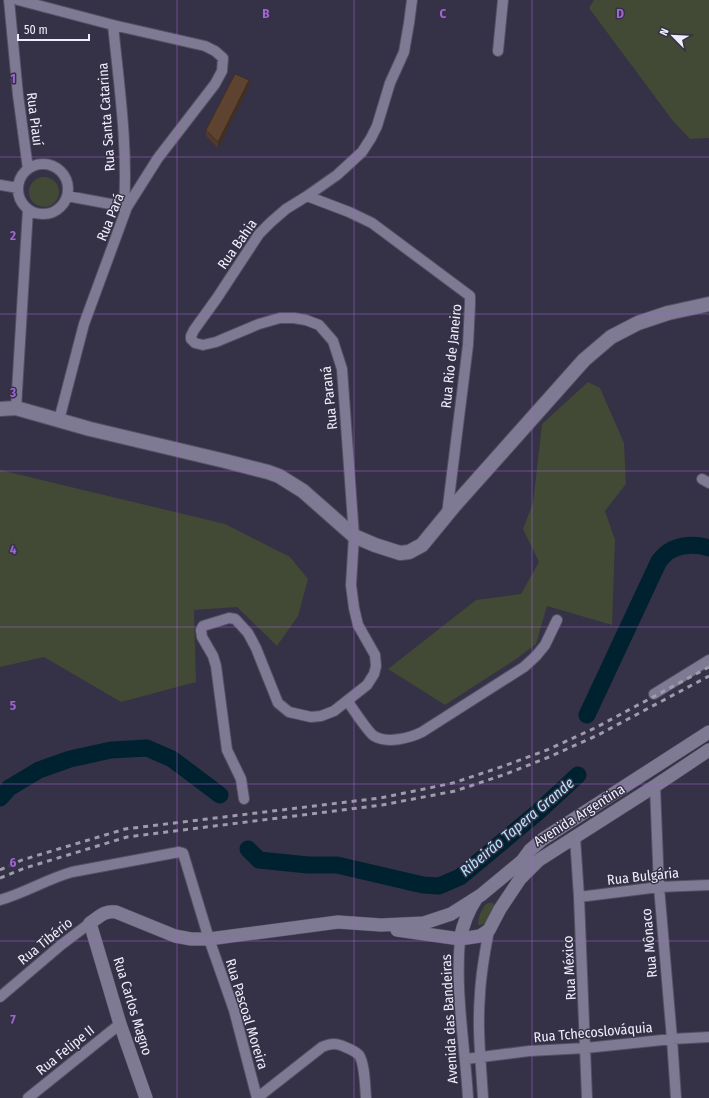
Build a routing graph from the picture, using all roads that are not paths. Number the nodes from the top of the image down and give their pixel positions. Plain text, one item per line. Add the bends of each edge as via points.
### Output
1 (9, 0) edge
2 (18, 0) edge
3 (412, 0) edge
4 (503, 0) edge
5 (113, 26) junction
6 (498, 51) dead end
7 (28, 169) junction
8 (0, 185) edge
9 (18, 188) junction
10 (67, 196) junction
11 (307, 196) junction
12 (125, 207) junction
13 (28, 209) junction
14 (709, 304) edge
15 (201, 320) joint
16 (16, 408) junction
17 (0, 409) edge
18 (59, 420) junction
19 (447, 514) junction
20 (354, 536) junction
21 (557, 620) dead end
22 (709, 660) edge
23 (654, 694) dead end
24 (348, 702) junction
25 (709, 732) edge
26 (709, 750) edge
27 (655, 786) junction
28 (244, 799) dead end
29 (574, 837) junction
30 (709, 884) edge
31 (659, 888) junction
32 (481, 895) junction
33 (579, 897) junction
34 (0, 900) edge
35 (500, 909) junction
36 (90, 923) junction
37 (382, 925) junction
38 (489, 930) junction
39 (209, 939) junction
40 (460, 939) junction
41 (0, 996) edge
42 (120, 1024) junction
43 (709, 1037) edge
44 (672, 1039) junction
45 (586, 1048) junction
46 (481, 1058) junction
47 (466, 1059) junction
48 (28, 1098) edge
49 (146, 1098) edge
50 (257, 1098) edge
51 (366, 1098) edge
52 (468, 1098) edge
53 (483, 1098) edge
54 (587, 1098) edge
55 (676, 1098) edge

1 - 7 street, Rua Piauí
2 - 5 street
3 - 11 street, Rua Bahia via 404,52 371,138 362,152 337,175
4 - 6 street
5 - 12 street, Rua Santa Catarina via 123,133
5 - 12 street, Rua Pará via 210,48 223,58 220,77
7 - 9 street via 23,174
7 - 10 street via 36,165 54,166 66,179
8 - 9 street
9 - 13 street via 22,203
10 - 12 street
10 - 13 street via 60,207 50,213 35,213
11 - 15 street, Rua Bahia via 278,215 259,234
11 - 19 street, Rua Rio de Janeiro via 372,223 470,296 468,345
12 - 18 street, Rua Pará via 84,324
13 - 16 street
14 - 19 main road via 638,323 611,338 584,360
15 - 20 street, Rua Paraná via 191,336 192,341 198,345 216,342 280,318 306,320 319,325 333,340 342,369
16 - 17 main road
16 - 18 main road
18 - 20 main road via 279,476 303,491
19 - 20 main road via 422,545 409,552 375,545
20 - 24 street via 351,584 354,608 358,625 375,655 376,666 367,685
21 - 24 street via 540,651 524,667 411,737 382,739 374,736
22 - 23 street
24 - 28 street via 321,716 311,717 289,712 278,703 256,648 238,622 229,618 203,626 202,637 216,666 227,750 241,779
25 - 32 street, Avenida Argentina via 543,839 522,861
26 - 27 street, Avenida Argentina
27 - 29 street, Avenida Argentina
27 - 31 street, Rua Mônaco
29 - 33 street, Rua México
29 - 35 street, Avenida Argentina via 539,860 520,879
30 - 31 street, Rua Bulgária
31 - 33 street, Rua Bulgária
31 - 44 street, Rua Mônaco
32 - 35 street via 496,894 501,904
32 - 37 street via 451,914 424,923
32 - 40 street via 469,912
33 - 45 street, Rua México
34 - 39 street, Rua Pascoal Moreira via 72,872 181,852 185,855
35 - 38 street, Avenida Argentina
36 - 39 street via 104,913 116,912 175,936
36 - 41 street, Rua Tibério
36 - 42 street, Rua Carlos Magno
37 - 39 street via 338,922
37 - 40 street via 401,931
38 - 40 street via 480,936
38 - 46 street via 480,994
39 - 50 street, Rua Pascoal Moreira via 234,1010
40 - 47 street, Avenida das Bandeiras via 459,1004
42 - 48 street, Rua Felipe II
42 - 49 street, Rua Carlos Magno
43 - 44 street, Rua Tchecoslováquia
44 - 45 street, Rua Tchecoslováquia
44 - 55 street, Rua Mônaco
45 - 46 street, Rua Tchecoslováquia via 529,1051
45 - 54 street, Rua México
46 - 47 street, Rua Tchecoslováquia
46 - 53 street
47 - 52 street, Avenida das Bandeiras
50 - 51 street via 322,1047 334,1044 354,1051 359,1056

